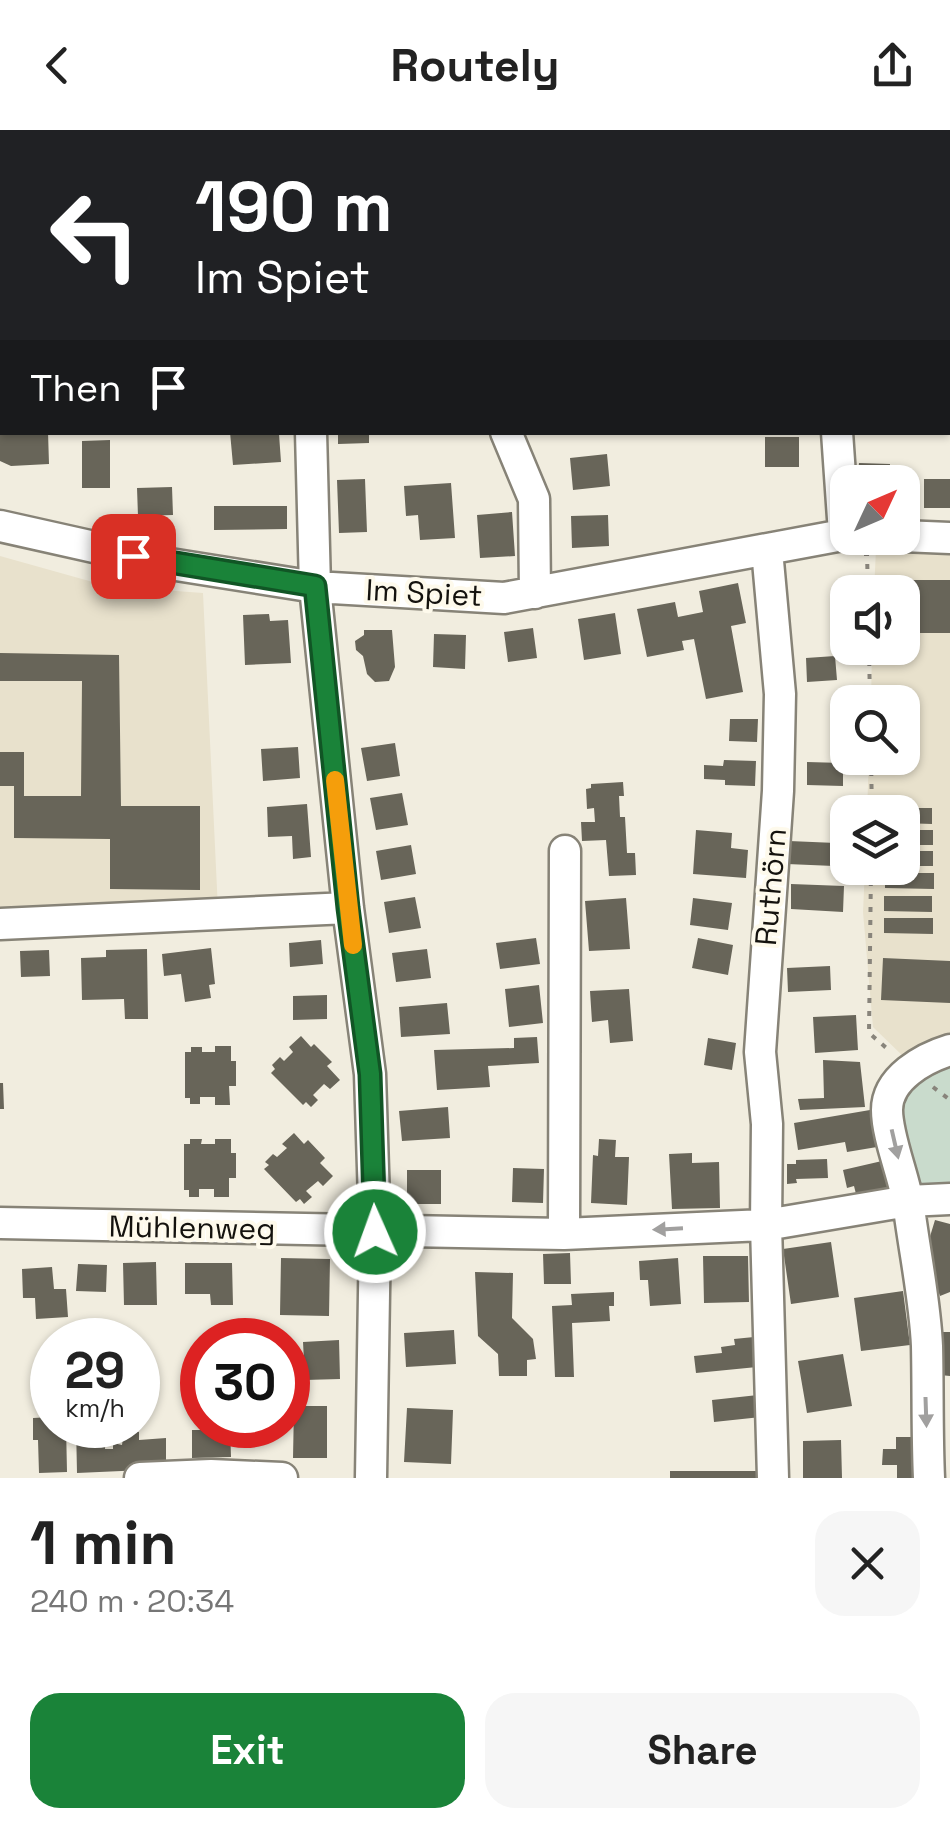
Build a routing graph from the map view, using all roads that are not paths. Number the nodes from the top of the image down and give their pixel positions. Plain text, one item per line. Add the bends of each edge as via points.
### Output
1 (311, 435) edge
2 (507, 435) edge
3 (837, 435) edge
4 (840, 465) edge
5 (0, 526) edge
6 (830, 537) edge
7 (920, 537) edge
8 (950, 538) edge
9 (767, 550) junction
10 (315, 586) junction
11 (535, 593) junction
12 (565, 851) dead end
13 (348, 908) junction
14 (0, 924) edge
15 (950, 1050) edge
16 (950, 1198) edge
17 (908, 1201) junction
18 (0, 1223) edge
19 (766, 1225) junction
20 (375, 1232) junction
21 (564, 1234) junction
22 (140, 1478) edge
23 (282, 1478) edge
24 (371, 1478) edge
25 (773, 1478) edge
26 (929, 1478) edge

1 - 10 street
2 - 11 street via 534,499
3 - 4 street
5 - 10 street, Im Spiet via 170,564
6 - 9 street, Im Spiet
7 - 8 street
9 - 11 street, Im Spiet
9 - 19 street, Ruthörn via 780,694 760,1052
10 - 11 street, Im Spiet via 504,598
10 - 13 street
12 - 21 street
13 - 14 street
13 - 20 street via 370,1074
15 -> 17 street via 910,1068 887,1108
16 - 17 street, Mühlenweg
17 - 19 street, Mühlenweg
17 -> 26 street via 926,1346
18 - 20 street, Mühlenweg
19 -> 21 street, Mühlenweg
19 - 25 street, Ruthörn
20 - 21 street, Mühlenweg
20 - 24 street
22 - 23 street

